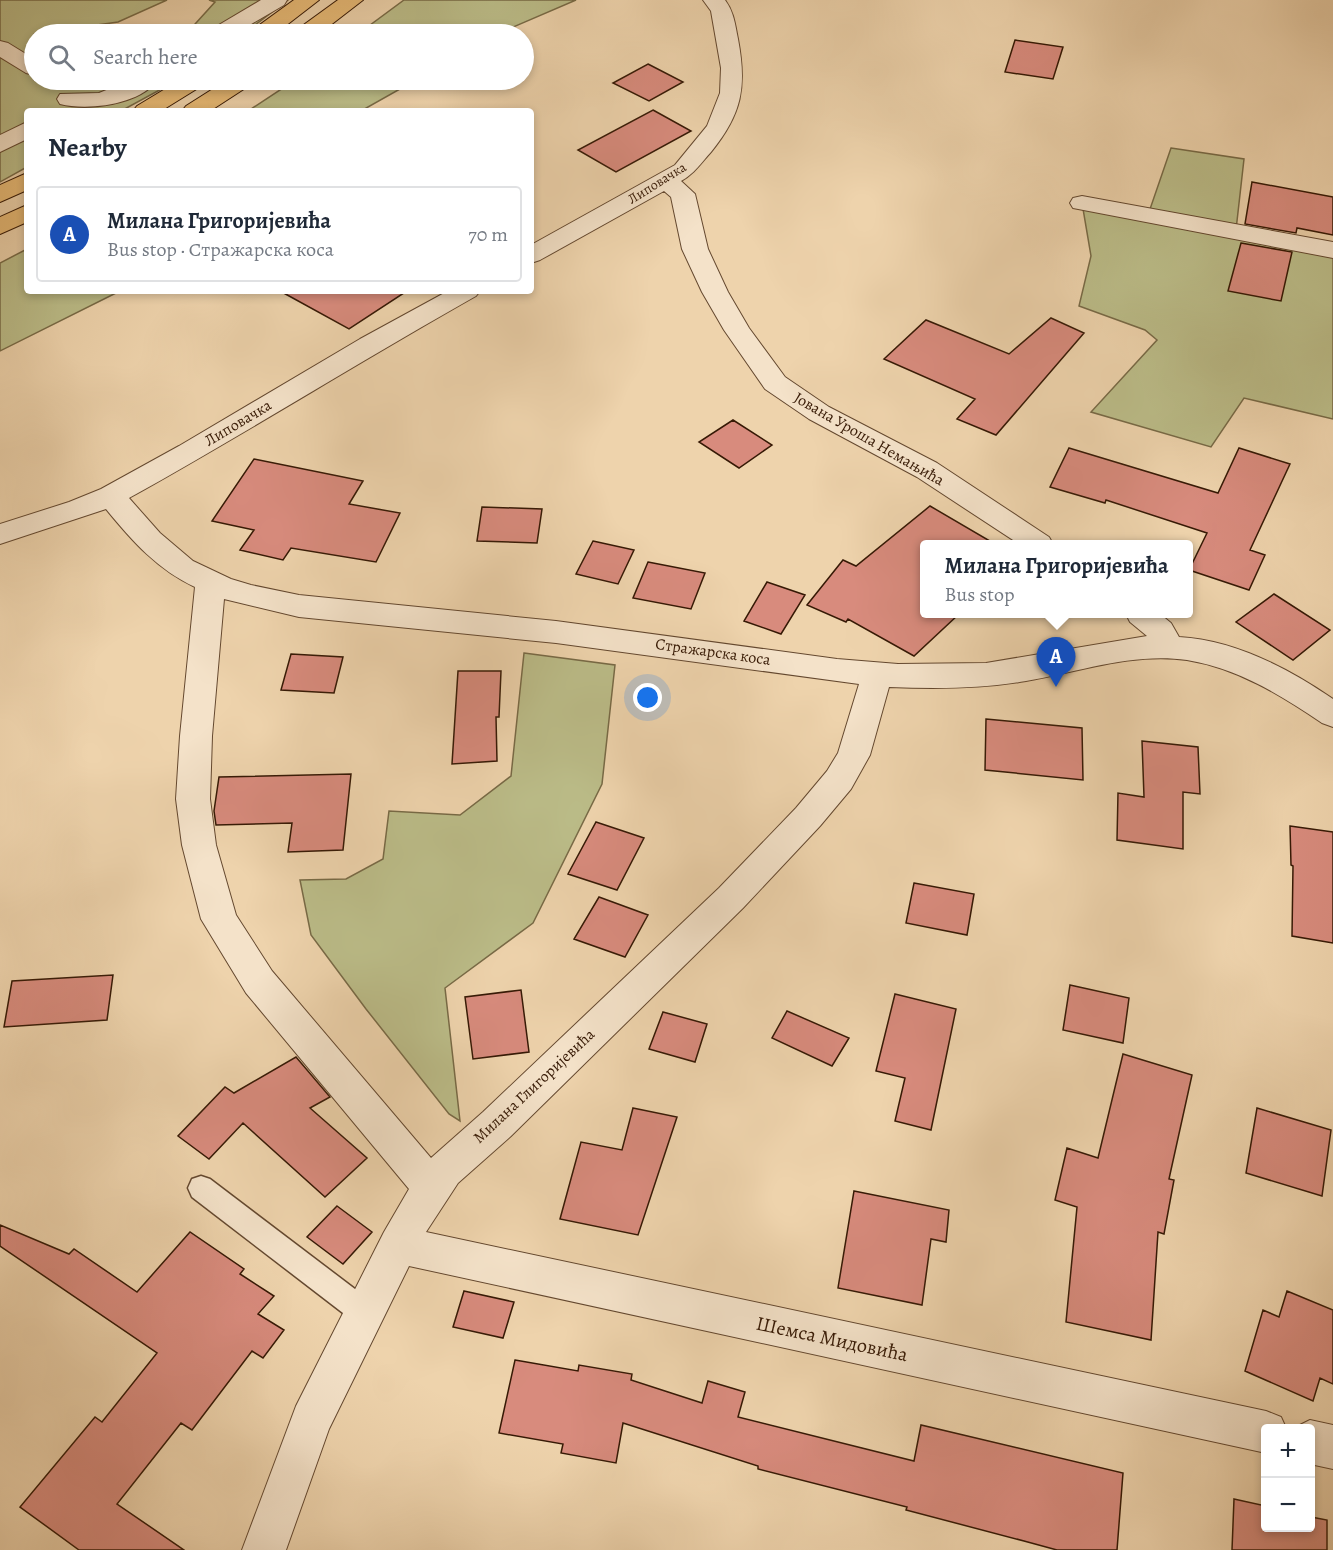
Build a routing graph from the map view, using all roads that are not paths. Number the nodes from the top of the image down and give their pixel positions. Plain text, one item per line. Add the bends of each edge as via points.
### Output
1 (276, 0) edge
2 (308, 0) edge
3 (352, 0) edge
4 (714, 0) edge
5 (236, 24) edge
6 (276, 24) edge
7 (320, 24) edge
8 (0, 48) edge
9 (24, 62) edge
10 (124, 90) edge
11 (179, 90) edge
12 (227, 90) edge
13 (60, 97) edge
14 (150, 108) edge
15 (199, 108) edge
16 (24, 131) edge
17 (0, 145) edge
18 (666, 180) junction
19 (24, 182) edge
20 (0, 195) edge
21 (1082, 203) dead end
22 (24, 214) edge
23 (0, 227) edge
24 (1333, 250) edge
25 (534, 253) edge
26 (462, 294) edge
27 (111, 496) junction
28 (0, 534) edge
29 (1033, 540) edge
30 (211, 581) junction
31 (1145, 618) edge
32 (1169, 646) junction
33 (877, 675) junction
34 (1333, 716) edge
35 (431, 1187) junction
36 (201, 1188) dead end
37 (398, 1245) junction
38 (366, 1314) junction
39 (1261, 1431) edge
40 (1315, 1443) edge
41 (1333, 1446) edge
42 (264, 1550) edge

1 - 5 street
2 - 6 highway
3 - 7 highway
4 - 18 street, Липовачка via 722,11 729,41 732,68 727,108 718,128 696,156
8 - 9 street
10 - 13 street via 105,99 83,102
11 - 14 highway
12 - 15 highway
16 - 17 street
18 - 25 street, Липовачка
18 - 29 street, Јована Уроша Немањића via 683,194 695,249 715,292 736,330 775,383 819,412 927,471
19 - 20 highway
21 - 24 street
22 - 23 highway
26 - 27 street, Липовачка
27 - 28 street, Липовачка
27 - 30 street, Стражарска коса via 174,561
30 - 33 street, Стражарска коса via 280,602 336,611 670,645
30 - 35 street via 193,799 199,845 219,919 259,982
31 - 32 street via 1160,631
32 - 33 street, Стражарска коса via 1130,649 1014,672 969,676
32 - 34 street, Стражарска коса via 1201,651 1252,667 1304,694
33 - 35 street, Милана Глигоријевића via 854,754 839,780 808,817 731,898 497,1124 463,1152
35 - 37 street, Милана Глигоријевића
36 - 38 lane
37 - 38 street, Милана Глигоријевића
37 - 39 street, Шемса Мидовића
38 - 42 street, Милана Глигоријевића via 311,1421
40 - 41 street

